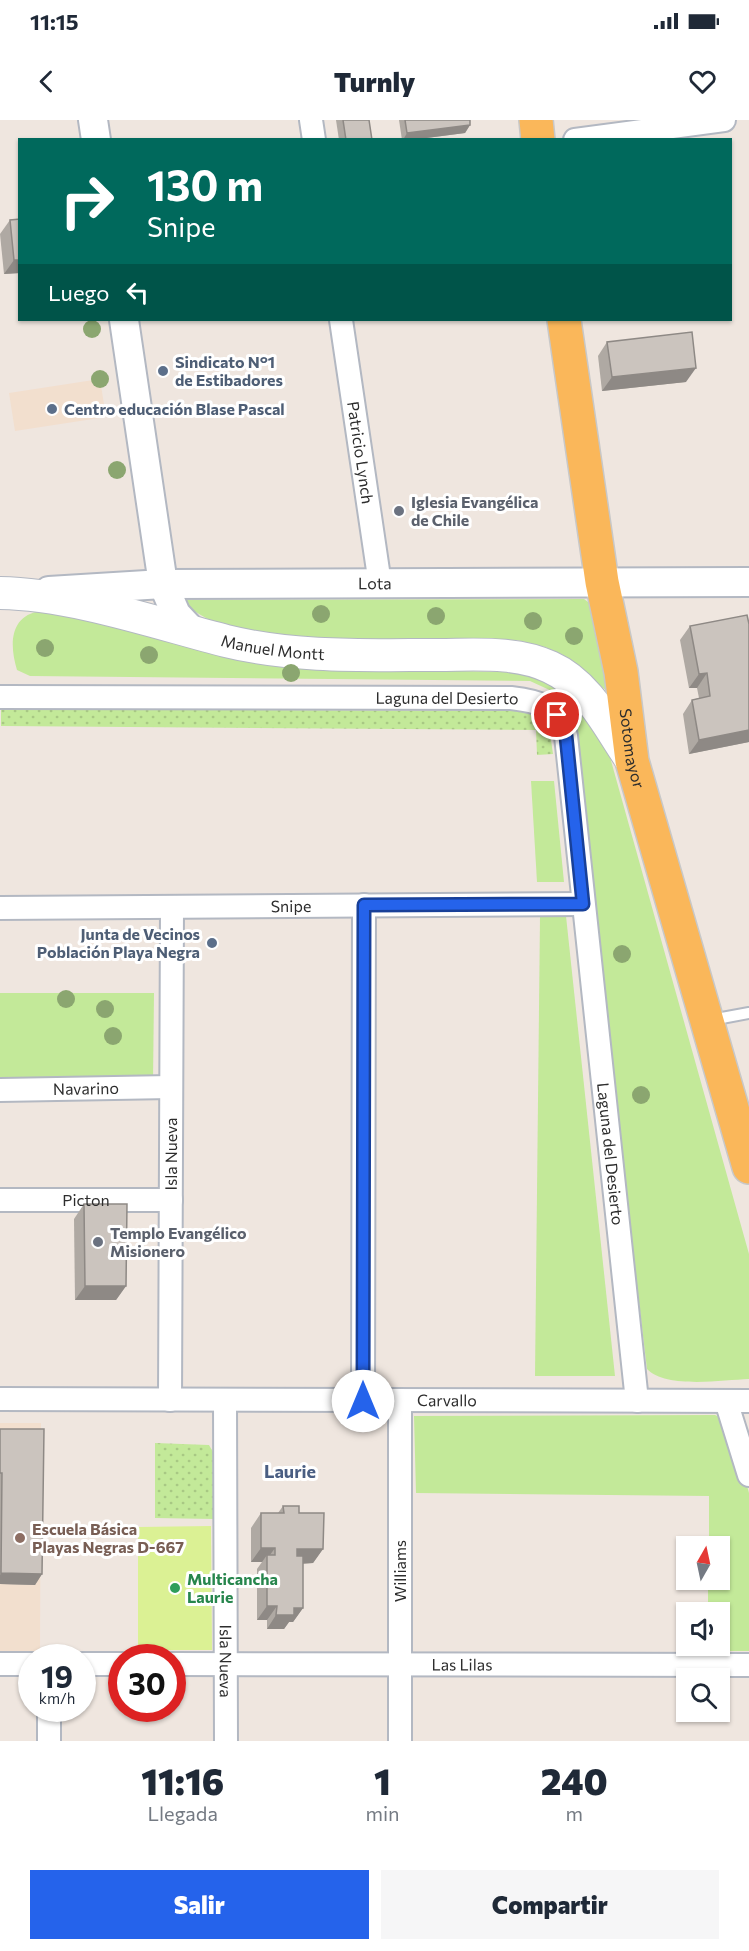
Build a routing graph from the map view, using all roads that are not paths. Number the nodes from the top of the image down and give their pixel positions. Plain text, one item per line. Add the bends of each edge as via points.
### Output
1 (93, 120) edge
2 (311, 120) edge
3 (536, 120) edge
4 (724, 120) edge
5 (96, 138) edge
6 (314, 138) edge
7 (538, 138) edge
8 (590, 138) edge
9 (124, 321) edge
10 (341, 321) edge
11 (564, 321) edge
12 (602, 582) junction
13 (749, 582) edge
14 (163, 584) junction
15 (380, 585) junction
16 (6, 593) edge
17 (191, 630) junction
18 (0, 697) edge
19 (632, 761) junction
20 (583, 904) junction
21 (364, 905) junction
22 (172, 907) junction
23 (0, 908) edge
24 (749, 1013) edge
25 (707, 1021) junction
26 (171, 1087) junction
27 (0, 1090) edge
28 (749, 1167) edge
29 (0, 1200) edge
30 (171, 1200) junction
31 (0, 1399) edge
32 (170, 1400) junction
33 (225, 1400) junction
34 (400, 1400) junction
35 (363, 1401) junction
36 (637, 1401) junction
37 (721, 1401) junction
38 (749, 1401) edge
39 (749, 1475) edge
40 (0, 1664) edge
41 (18, 1664) edge
42 (186, 1664) edge
43 (226, 1664) junction
44 (400, 1665) junction
45 (749, 1665) edge
46 (49, 1722) edge
47 (49, 1741) edge
48 (226, 1741) edge
49 (400, 1741) edge

1 - 5 street
2 - 6 street
3 - 7 main road
4 - 8 street
9 - 14 street
10 - 15 street, Patricio Lynch
11 - 12 main road, Sotomayor
12 - 13 street, Lota
12 - 15 street, Lota
12 - 19 main road, Sotomayor via 621,672
14 - 15 street, Lota
14 - 16 street, Lota
14 - 17 street via 177,614
16 - 17 main road, Manuel Montt
17 - 19 main road, Manuel Montt via 284,651 493,655 536,661 567,676 588,696
18 - 20 street, Laguna del Desierto via 511,698 540,703 557,715 566,736
19 - 25 main road, Sotomayor
20 - 21 street, Snipe
20 - 36 street, Laguna del Desierto
21 - 22 street, Snipe
21 - 35 street
22 - 23 street, Snipe
22 - 26 street, Isla Nueva
24 - 25 lane
25 - 28 main road, Sotomayor
26 - 27 street, Navarino
26 - 30 street, Isla Nueva
29 - 30 street, Picton
30 - 32 street, Isla Nueva
31 - 32 street, Carvallo
32 - 33 street, Carvallo
33 - 35 street, Carvallo
33 - 43 street, Isla Nueva
34 - 35 street, Carvallo
34 - 36 street, Carvallo
34 - 44 street, Williams
36 - 37 street, Carvallo
37 - 38 street, Carvallo
37 - 39 street via 727,1404
40 - 41 street
42 - 43 street, Las Lilas
43 - 44 street, Las Lilas
43 - 48 street, Isla Nueva
44 - 45 street, Las Lilas
44 - 49 street, Williams
46 - 47 street

